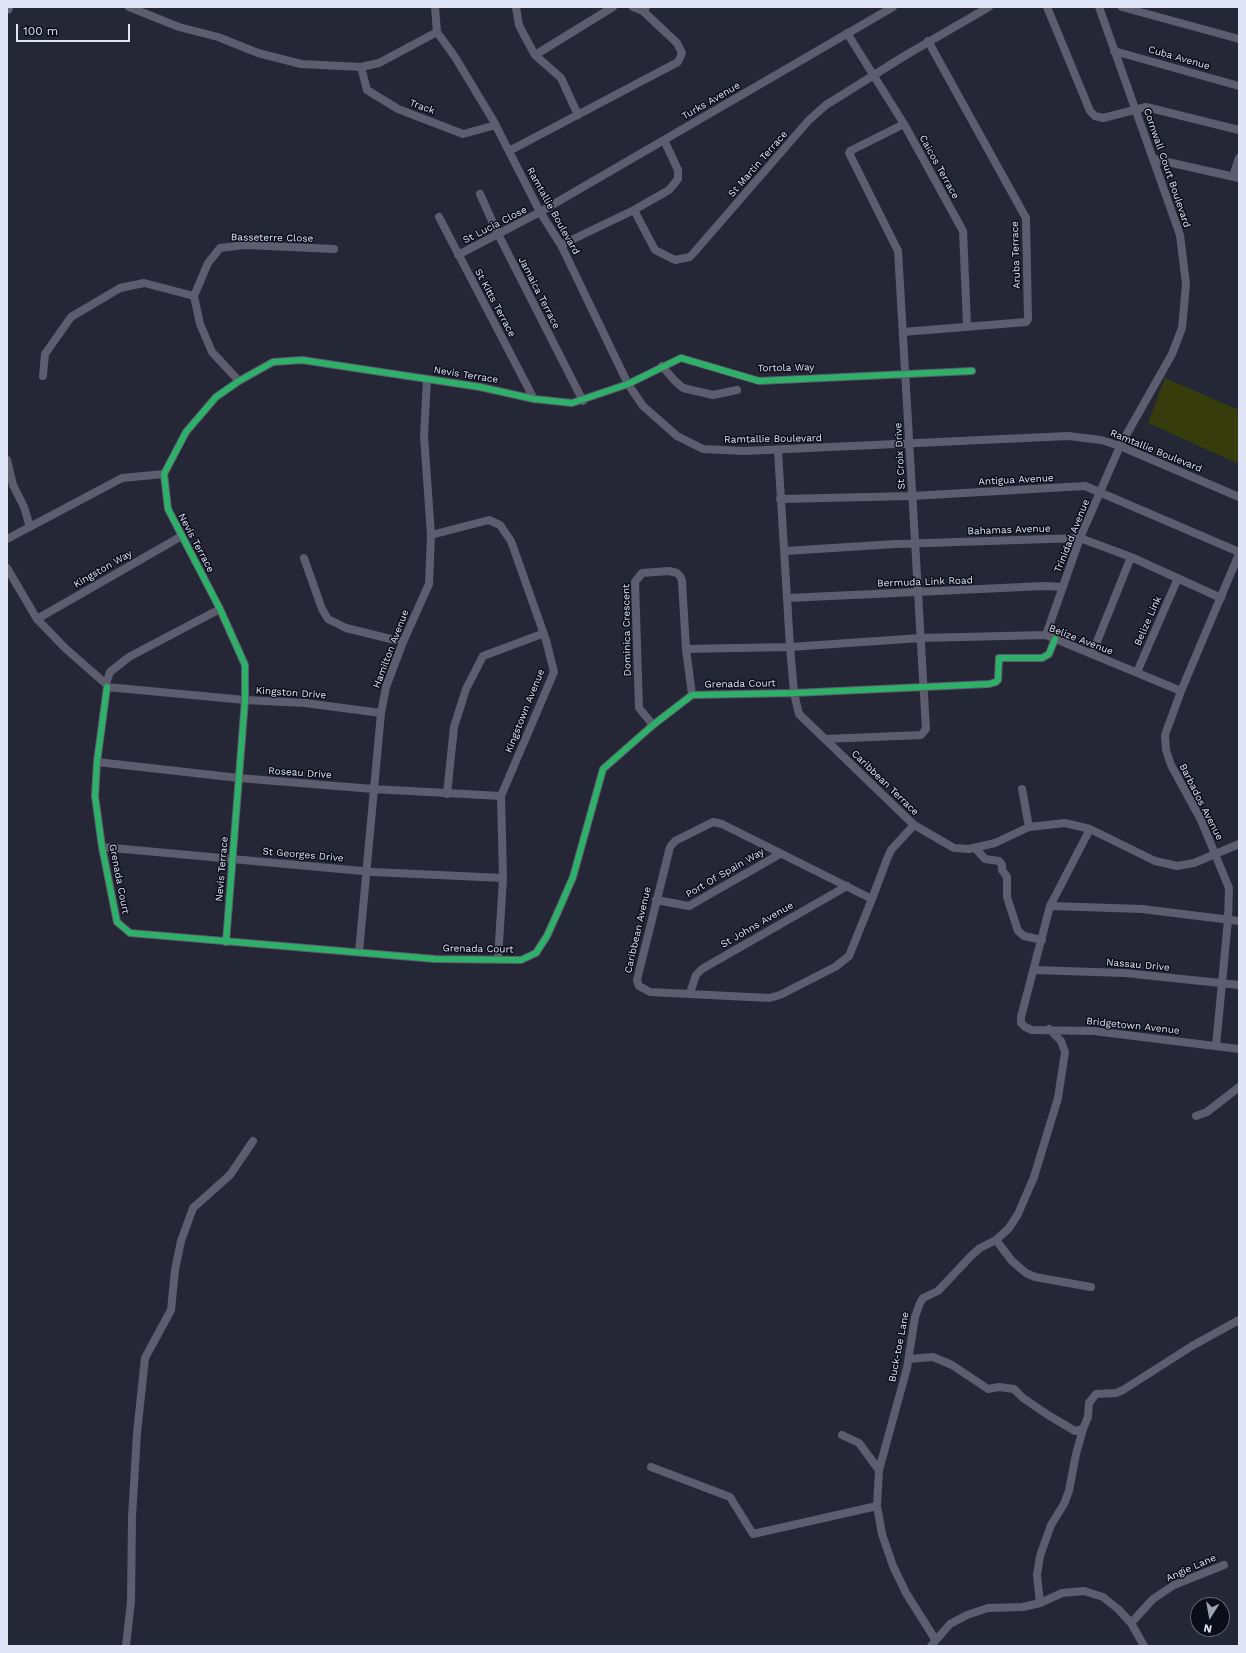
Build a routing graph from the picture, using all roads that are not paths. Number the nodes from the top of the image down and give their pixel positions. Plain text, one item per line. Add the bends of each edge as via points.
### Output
1 (129, 7) edge
2 (435, 7) edge
3 (516, 7) edge
4 (613, 7) edge
5 (633, 7) edge
6 (893, 7) edge
7 (988, 7) edge
8 (1047, 7) edge
9 (1098, 7) edge
10 (1122, 7) edge
11 (645, 9) edge
12 (437, 32) junction
13 (847, 33) junction
14 (1239, 39) edge
15 (928, 41) junction
16 (1114, 51) junction
17 (535, 55) junction
18 (361, 67) junction
19 (874, 75) junction
20 (1239, 86) edge
21 (1135, 109) junction
22 (578, 114) junction
23 (904, 124) junction
24 (496, 125) junction
25 (1239, 130) edge
26 (664, 140) junction
27 (510, 151) junction
28 (1154, 158) junction
29 (1239, 158) edge
30 (1236, 177) edge
31 (480, 194) dead end
32 (634, 210) junction
33 (540, 212) junction
34 (439, 217) dead end
35 (498, 234) junction
36 (561, 245) junction
37 (334, 249) dead end
38 (458, 255) junction
39 (194, 296) junction
40 (966, 325) junction
41 (903, 332) junction
42 (662, 366) junction
43 (972, 371) dead end
44 (905, 375) junction
45 (44, 376) dead end
46 (427, 379) junction
47 (239, 381) junction
48 (628, 384) junction
49 (737, 390) dead end
50 (534, 399) junction
51 (583, 400) junction
52 (909, 444) junction
53 (1120, 446) junction
54 (778, 450) junction
55 (7, 460) edge
56 (164, 474) junction
57 (1101, 492) junction
58 (912, 496) junction
59 (1239, 497) edge
60 (780, 499) junction
61 (30, 527) junction
62 (431, 535) junction
63 (180, 536) junction
64 (1080, 538) junction
65 (7, 539) edge
66 (915, 543) junction
67 (785, 551) junction
68 (1239, 553) edge
69 (1131, 557) junction
70 (304, 558) dead end
71 (7, 568) edge
72 (1178, 578) junction
73 (1063, 587) junction
74 (918, 592) junction
75 (788, 598) junction
76 (1221, 598) junction
77 (220, 609) junction
78 (37, 619) junction
79 (542, 634) junction
80 (1046, 635) junction
81 (921, 638) junction
82 (1055, 639) junction
83 (403, 642) junction
84 (790, 647) junction
85 (686, 649) junction
86 (1092, 654) junction
87 (1136, 672) junction
88 (107, 686) junction
89 (924, 687) junction
90 (1181, 691) junction
91 (794, 693) junction
92 (692, 695) junction
93 (245, 700) junction
94 (381, 713) junction
95 (653, 725) junction
96 (825, 739) junction
97 (98, 762) junction
98 (240, 778) junction
99 (374, 789) junction
100 (1022, 789) dead end
101 (447, 794) junction
102 (501, 796) junction
103 (914, 824) junction
104 (1029, 827) junction
105 (1090, 829) junction
106 (1239, 844) edge
107 (102, 847) junction
108 (975, 848) junction
109 (780, 854) junction
110 (1216, 855) junction
111 (233, 860) junction
112 (366, 871) junction
113 (503, 878) junction
114 (846, 886) junction
115 (872, 899) junction
116 (656, 900) junction
117 (1050, 906) junction
118 (1228, 920) junction
119 (1239, 921) edge
120 (1042, 940) junction
121 (226, 942) junction
122 (359, 952) junction
123 (498, 960) junction
124 (1034, 970) junction
125 (1222, 984) junction
126 (1239, 985) edge
127 (690, 993) junction
128 (1049, 1029) junction
129 (1216, 1046) junction
130 (1239, 1049) edge
131 (1239, 1087) edge
132 (1196, 1116) dead end
133 (253, 1141) dead end
134 (996, 1240) junction
135 (1091, 1287) dead end
136 (1239, 1320) edge
137 (909, 1359) junction
138 (1083, 1429) junction
139 (842, 1435) dead end
140 (651, 1467) dead end
141 (879, 1470) junction
142 (878, 1506) junction
143 (1224, 1565) dead end
144 (1040, 1603) junction
145 (1132, 1623) junction
146 (933, 1643) edge
147 (126, 1646) edge
148 (1144, 1646) edge

1 - 18 street via 179,27 279,59 301,64
2 - 12 street
3 - 17 street via 519,25
4 - 17 street
5 - 11 street
6 - 13 street, Turks Avenue
7 - 15 street, St Martin Terrace
8 - 21 street via 1090,112 1103,118
9 - 16 street, Cornwall Court Boulevard
10 - 14 street
11 - 22 street via 677,43 682,53 678,62
12 - 18 street via 379,63
12 - 24 street, Ramtallie Boulevard
13 - 19 street, Caicos Terrace
13 - 26 street, Turks Avenue
15 - 19 street, St Martin Terrace
15 - 40 street, Aruba Terrace via 1026,218 1027,321
16 - 20 street, Cuba Avenue
16 - 21 street, Cornwall Court Boulevard
17 - 22 street via 561,78
18 - 24 street, Track via 367,90 398,109 463,134
19 - 23 street, Caicos Terrace
19 - 32 street, St Martin Terrace via 826,105 810,120 690,257 675,260 655,250
21 - 25 street via 1146,107
21 - 28 street, Cornwall Court Boulevard
22 - 27 street
23 - 40 street, Caicos Terrace via 963,231
23 - 41 street, St Croix Drive via 849,153 898,251
24 - 27 street, Ramtallie Boulevard
26 - 32 street via 678,170 678,179 669,190
26 - 33 street, Turks Avenue
27 - 33 street, Ramtallie Boulevard
28 - 30 street
28 - 53 street, Cornwall Court Boulevard via 1180,235 1186,284 1182,320 1172,354
29 - 30 street
31 - 35 street, Jamaica Terrace
32 - 36 street
33 - 35 street, St Lucia Close
33 - 36 street, Ramtallie Boulevard
34 - 38 street, St Kitts Terrace
35 - 38 street, St Lucia Close
35 - 51 street, Jamaica Terrace
36 - 48 street, Ramtallie Boulevard
37 - 39 street, Basseterre Close via 245,245 220,248 208,263
38 - 50 street, St Kitts Terrace
39 - 45 street via 144,283 120,288 71,317 45,354
39 - 47 street via 200,324 212,352
40 - 41 street, Aruba Terrace
41 - 44 street, St Croix Drive
42 - 44 street, Tortola Way via 681,358 759,381
42 - 48 street, Tortola Way
42 - 49 street via 669,376 684,388 713,395
43 - 44 street, Tortola Way
44 - 52 street, St Croix Drive
46 - 47 street, Nevis Terrace via 302,360 273,362
46 - 50 street, Nevis Terrace
46 - 62 street, Hamilton Avenue via 424,436
47 - 56 street, Nevis Terrace via 216,397 186,432
48 - 51 street, Nevis Terrace
48 - 54 street, Ramtallie Boulevard via 643,406 677,436 703,449
50 - 51 street, Nevis Terrace via 572,403
52 - 53 street, Ramtallie Boulevard via 1068,436 1101,440
52 - 54 street, Ramtallie Boulevard
52 - 58 street, St Croix Drive
53 - 57 street, Trinidad Avenue
53 - 59 street, Ramtallie Boulevard
54 - 60 street, Caribbean Terrace
55 - 61 street via 13,485
56 - 61 street via 122,478
56 - 63 street, Nevis Terrace via 168,509
57 - 58 street, Antigua Avenue via 1085,486
57 - 64 street, Trinidad Avenue
57 - 68 street, Antigua Avenue
58 - 60 street, Antigua Avenue
58 - 66 street, St Croix Drive
60 - 67 street, Caribbean Terrace
61 - 65 street
62 - 79 street, Kingstown Avenue via 488,520 500,525 510,542
62 - 83 street, Hamilton Avenue via 429,584
63 - 77 street, Nevis Terrace
63 - 78 street, Kingston Way
64 - 66 street, Bahamas Avenue
64 - 69 street, Bahamas Avenue
64 - 73 street, Trinidad Avenue
66 - 67 street, Bahamas Avenue
66 - 74 street, St Croix Drive
67 - 75 street, Caribbean Terrace
68 - 76 street, Barbados Avenue
69 - 72 street, Bahamas Avenue
69 - 86 street
70 - 83 street via 328,619 346,628
71 - 78 street
72 - 76 street, Bahamas Avenue
72 - 87 street, Belize Link
73 - 74 street, Bermuda Link Road
73 - 80 street, Trinidad Avenue
74 - 75 street, Bermuda Link Road
74 - 81 street, St Croix Drive
75 - 84 street, Caribbean Terrace
76 - 90 street, Barbados Avenue
77 - 88 street, Grenada Court via 129,657 110,672
77 - 93 street, Nevis Terrace via 245,666
78 - 88 street
79 - 101 street via 483,656 466,689 454,727
79 - 102 street, Kingstown Avenue via 546,640 554,672
80 - 81 street, Belize Avenue
80 - 82 street, Belize Avenue
81 - 84 street, Belize Avenue
81 - 89 street, St Croix Drive
82 - 86 street, Belize Avenue
82 - 89 street, Grenada Court via 1049,654 1042,658 999,658 996,682
83 - 94 street, Hamilton Avenue via 386,687
84 - 85 street
84 - 91 street, Caribbean Terrace
85 - 92 street, Dominica Crescent
85 - 95 street, Dominica Crescent via 680,576 669,571 642,573 635,582 639,708
86 - 87 street, Belize Avenue
87 - 90 street, Belize Avenue
88 - 93 street, Kingston Drive
88 - 97 street, Grenada Court
89 - 91 street, Grenada Court
89 - 96 street, St Croix Drive via 926,729 921,735
90 - 110 street, Barbados Avenue via 1165,735 1166,750 1171,766 1187,792
91 - 92 street, Grenada Court
91 - 96 street, Caribbean Terrace via 799,714
92 - 95 street, Grenada Court
93 - 94 street, Kingston Drive via 305,703
93 - 98 street, Nevis Terrace
94 - 99 street, Hamilton Avenue
95 - 123 street, Grenada Court via 603,769 573,877 547,936 536,953 521,960
96 - 103 street, Caribbean Terrace
97 - 98 street, Roseau Drive
97 - 107 street, Grenada Court via 95,796
98 - 99 street, Roseau Drive
98 - 111 street, Nevis Terrace
99 - 101 street, Roseau Drive
99 - 112 street, Hamilton Avenue
100 - 104 street
101 - 102 street, Roseau Drive
102 - 113 street, Kingstown Avenue
103 - 108 street, Caribbean Terrace via 954,848
103 - 115 street, Caribbean Avenue via 891,850
104 - 105 street, Caribbean Terrace via 1065,823
104 - 108 street, Caribbean Terrace via 995,843
105 - 110 street, Caribbean Terrace via 1163,864 1176,866 1194,863
105 - 117 street
106 - 110 street, Caribbean Terrace
107 - 111 street, St Georges Drive
107 - 121 street, Grenada Court via 117,922 130,933
108 - 120 street via 985,859 999,861 1002,865 1007,877 1007,897 1018,930 1024,936
109 - 114 street, Caribbean Avenue
109 - 116 street, Port Of Spain Way via 689,906
109 - 116 street, Caribbean Avenue via 722,824 713,822 670,847
110 - 118 street, Barbados Avenue via 1229,888
111 - 112 street, St Georges Drive
111 - 121 street, Nevis Terrace
112 - 113 street, St Georges Drive
112 - 122 street, Hamilton Avenue
113 - 123 street, Kingstown Avenue
114 - 115 street, Caribbean Avenue
114 - 127 street, St Johns Avenue via 702,969 696,975
115 - 127 street, Caribbean Avenue via 848,956 843,962 780,995 769,998
116 - 127 street, Caribbean Avenue via 637,980 639,986 650,992
117 - 118 street via 1142,909
117 - 120 street
118 - 119 street
118 - 125 street, Barbados Avenue
120 - 124 street
121 - 122 street, Grenada Court
122 - 123 street, Grenada Court via 435,959
124 - 125 street, Nassau Drive via 1125,973
124 - 128 street, Bridgetown Avenue via 1021,1023 1025,1028 1032,1030
125 - 126 street, Nassau Drive
125 - 129 street, Barbados Avenue
128 - 129 street, Bridgetown Avenue via 1108,1032
128 - 134 street, Buck-toe Lane via 1064,1047 1058,1098 1027,1196 1009,1228
129 - 130 street, Bridgetown Avenue
131 - 132 street via 1207,1112
133 - 147 street via 230,1175 193,1208 181,1241 171,1310 145,1358 136,1448 131,1601
134 - 135 street via 1012,1261 1026,1273 1035,1277
134 - 137 street, Buck-toe Lane via 980,1248 938,1291 923,1298 915,1317
136 - 138 street via 1192,1346 1123,1390 1096,1394 1090,1403
137 - 138 street via 934,1357 952,1365 988,1389 999,1386 1014,1389 1036,1407 1075,1431
137 - 141 street, Buck-toe Lane
138 - 144 street via 1069,1491 1051,1526 1040,1556 1037,1575
139 - 141 street via 859,1443
140 - 142 street via 730,1497 753,1534
141 - 142 street, Buck-toe Lane
142 - 146 street, Buck-toe Lane via 882,1534 892,1566
143 - 145 street, Angie Lane via 1174,1585 1154,1599
144 - 145 street via 1062,1593 1084,1591 1103,1597
144 - 146 street via 1023,1607 988,1608 967,1615 950,1624
145 - 148 street

